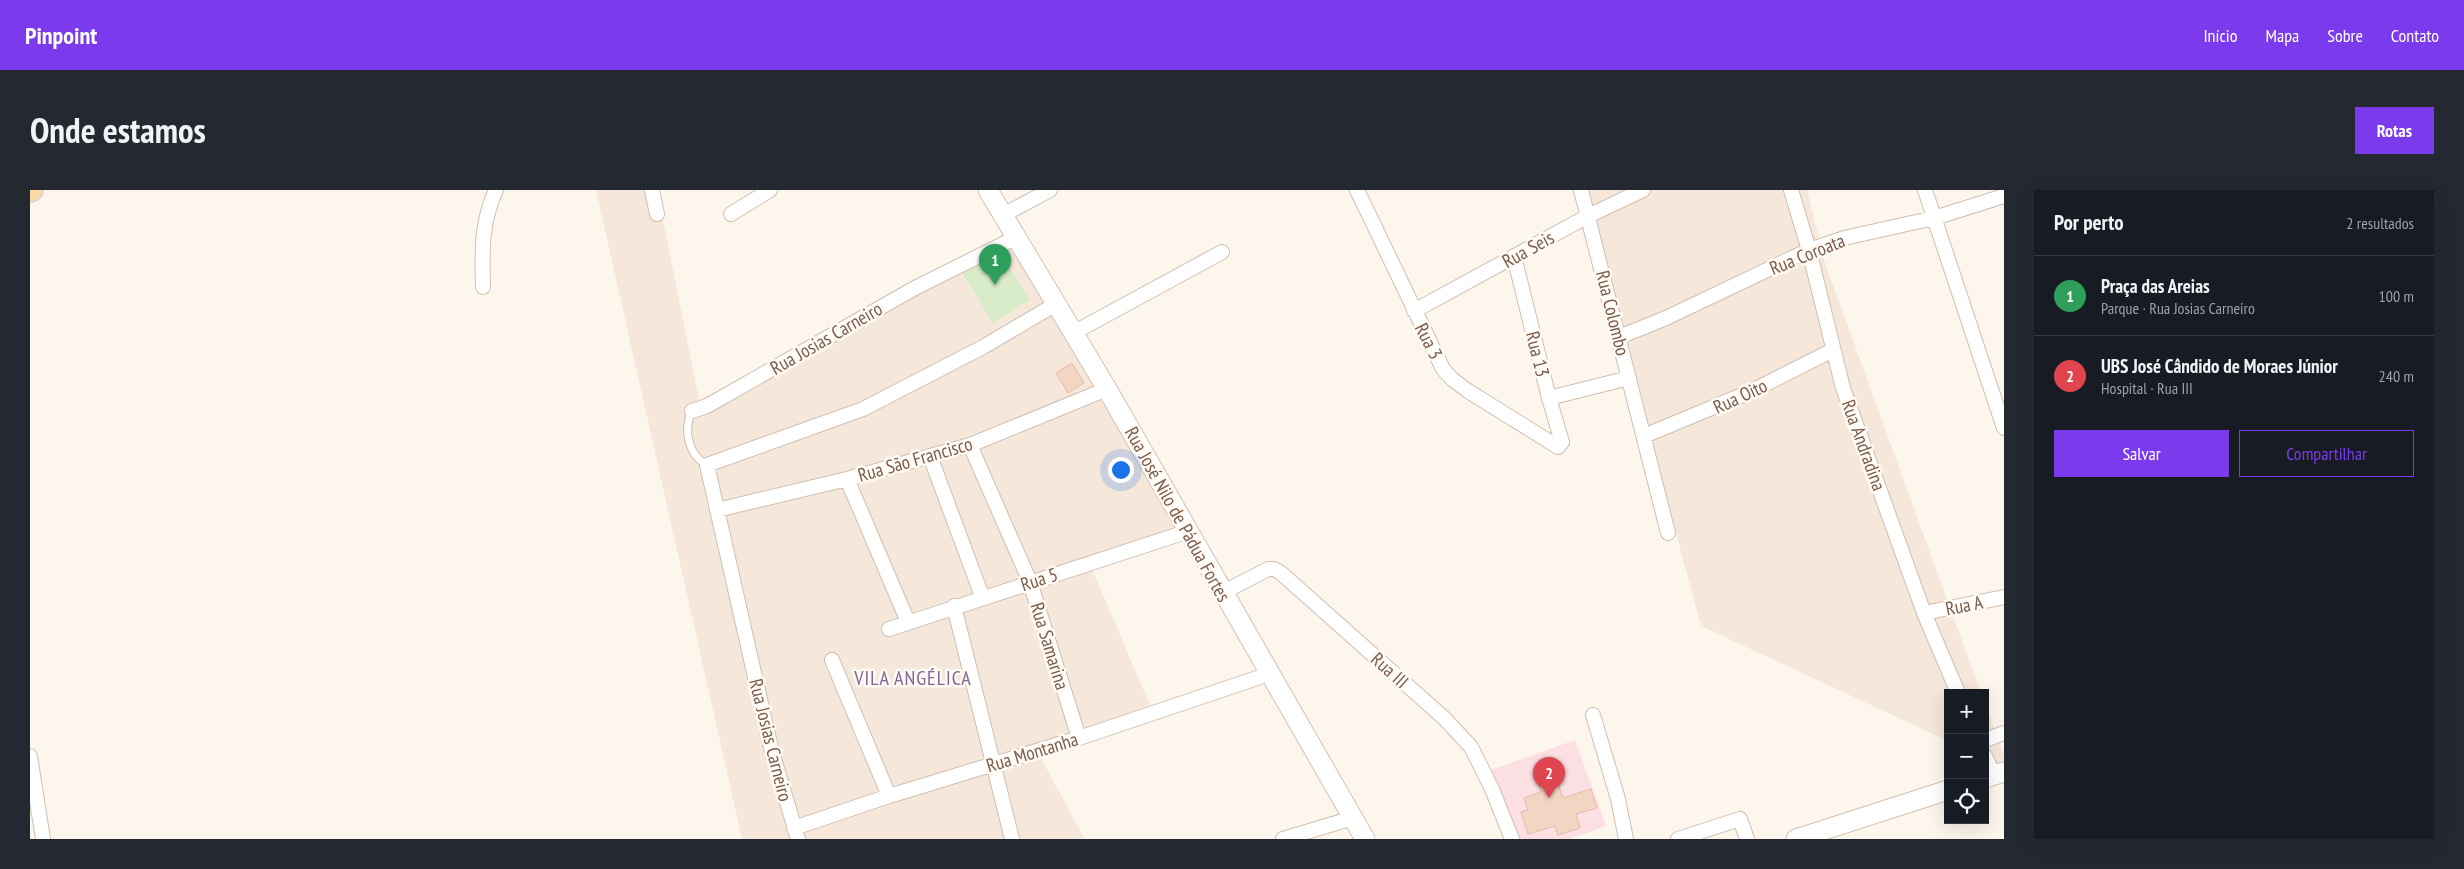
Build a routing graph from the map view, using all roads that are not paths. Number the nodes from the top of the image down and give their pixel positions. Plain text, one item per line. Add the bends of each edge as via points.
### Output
1 (496, 190) edge
2 (652, 190) edge
3 (770, 190) edge
4 (988, 190) edge
5 (1050, 190) edge
6 (1357, 190) edge
7 (1581, 190) edge
8 (1643, 190) edge
9 (1792, 190) edge
10 (1926, 190) edge
11 (2004, 196) edge
12 (657, 214) dead end
13 (731, 214) dead end
14 (1003, 215) junction
15 (1588, 216) junction
16 (1934, 218) junction
17 (1017, 238) junction
18 (1809, 250) junction
19 (1222, 252) dead end
20 (1514, 256) junction
21 (483, 286) dead end
22 (1056, 304) junction
23 (1414, 311) junction
24 (1073, 333) junction
25 (1619, 337) junction
26 (1833, 350) junction
27 (1629, 378) junction
28 (1107, 389) junction
29 (1549, 398) junction
30 (692, 411) joint
31 (2004, 428) edge
32 (1644, 436) junction
33 (970, 444) junction
34 (1555, 446) joint
35 (930, 456) junction
36 (707, 465) junction
37 (847, 479) junction
38 (717, 510) junction
39 (1189, 531) junction
40 (1668, 533) dead end
41 (1030, 582) junction
42 (1222, 593) junction
43 (982, 596) junction
44 (2004, 597) edge
45 (954, 606) junction
46 (1924, 613) junction
47 (908, 622) junction
48 (889, 629) dead end
49 (832, 660) dead end
50 (1269, 674) junction
51 (1956, 689) edge
52 (1593, 715) dead end
53 (2004, 733) edge
54 (1079, 738) junction
55 (1989, 739) edge
56 (30, 756) edge
57 (992, 764) junction
58 (1989, 764) edge
59 (1995, 775) edge
60 (1944, 791) edge
61 (889, 796) junction
62 (30, 800) edge
63 (38, 813) junction
64 (1352, 818) junction
65 (796, 834) edge
66 (43, 839) edge
67 (1012, 839) edge
68 (1283, 839) edge
69 (1365, 839) edge
70 (1512, 839) edge
71 (1626, 839) edge
72 (1678, 839) edge
73 (1747, 839) edge
74 (1796, 839) edge

1 - 21 street via 484,226
2 - 12 street
3 - 13 street
4 - 14 street, Rua José Nilo de Pádua Fortes
5 - 14 street
6 - 23 street, Rua 3
7 - 15 street, Rua Colombo
8 - 15 street, Rua Seis
9 - 18 street, Rua Andradina
10 - 16 street
11 - 16 street, Rua Coroata
14 - 17 street, Rua José Nilo de Pádua Fortes
15 - 20 street, Rua Seis
15 - 25 street, Rua Colombo
16 - 18 street, Rua Coroata via 1844,238
16 - 31 street
17 - 22 street, Rua José Nilo de Pádua Fortes
17 - 30 street, Rua Josias Carneiro via 915,288 707,406
18 - 25 street, Rua Coroata
18 - 26 street, Rua Andradina
19 - 24 street
20 - 23 street, Rua Seis
20 - 29 street, Rua 13
22 - 24 street, Rua José Nilo de Pádua Fortes
22 - 36 street via 863,409
23 - 34 street, Rua 3 via 1435,355 1452,379
24 - 28 street, Rua José Nilo de Pádua Fortes
25 - 27 street, Rua Colombo
26 - 32 street, Rua Oito via 1752,391
26 - 46 street, Rua Andradina via 1843,388
27 - 29 street
27 - 32 street, Rua Colombo
28 - 33 street, Rua São Francisco
28 - 39 street, Rua José Nilo de Pádua Fortes
29 - 34 street, Rua 13 via 1562,442
30 - 36 lane, Rua Josias Carneiro via 687,421 691,448 698,460
32 - 40 street, Rua Colombo
33 - 35 street, Rua São Francisco
33 - 41 street, Rua Samarina
35 - 37 street, Rua São Francisco
35 - 43 street
36 - 38 street, Rua Josias Carneiro
37 - 38 street, Rua São Francisco
37 - 47 street
38 - 65 street, Rua Josias Carneiro via 772,752
39 - 41 street, Rua 5
39 - 42 street, Rua José Nilo de Pádua Fortes
41 - 43 street, Rua 5
41 - 54 street, Rua Samarina
42 - 50 street, Rua José Nilo de Pádua Fortes
42 - 70 street, Rua III via 1268,569 1281,573 1444,718 1471,747
43 - 45 street, Rua 5
44 - 46 street, Rua A
45 - 47 street, Rua 5
45 - 57 street
46 - 51 street, Rua Andradina
47 - 48 street, Rua 5
49 - 61 street
50 - 54 street, Rua Montanha
50 - 64 street, Rua José Nilo de Pádua Fortes
52 - 71 street via 1618,799
53 - 55 street
54 - 57 street, Rua Montanha
56 - 63 street
57 - 61 street, Rua Montanha
57 - 67 street
58 - 59 street
60 - 74 street
61 - 65 street, Rua Montanha
62 - 63 street
63 - 66 street
64 - 68 street
64 - 69 street, Rua José Nilo de Pádua Fortes
72 - 73 street via 1740,819

